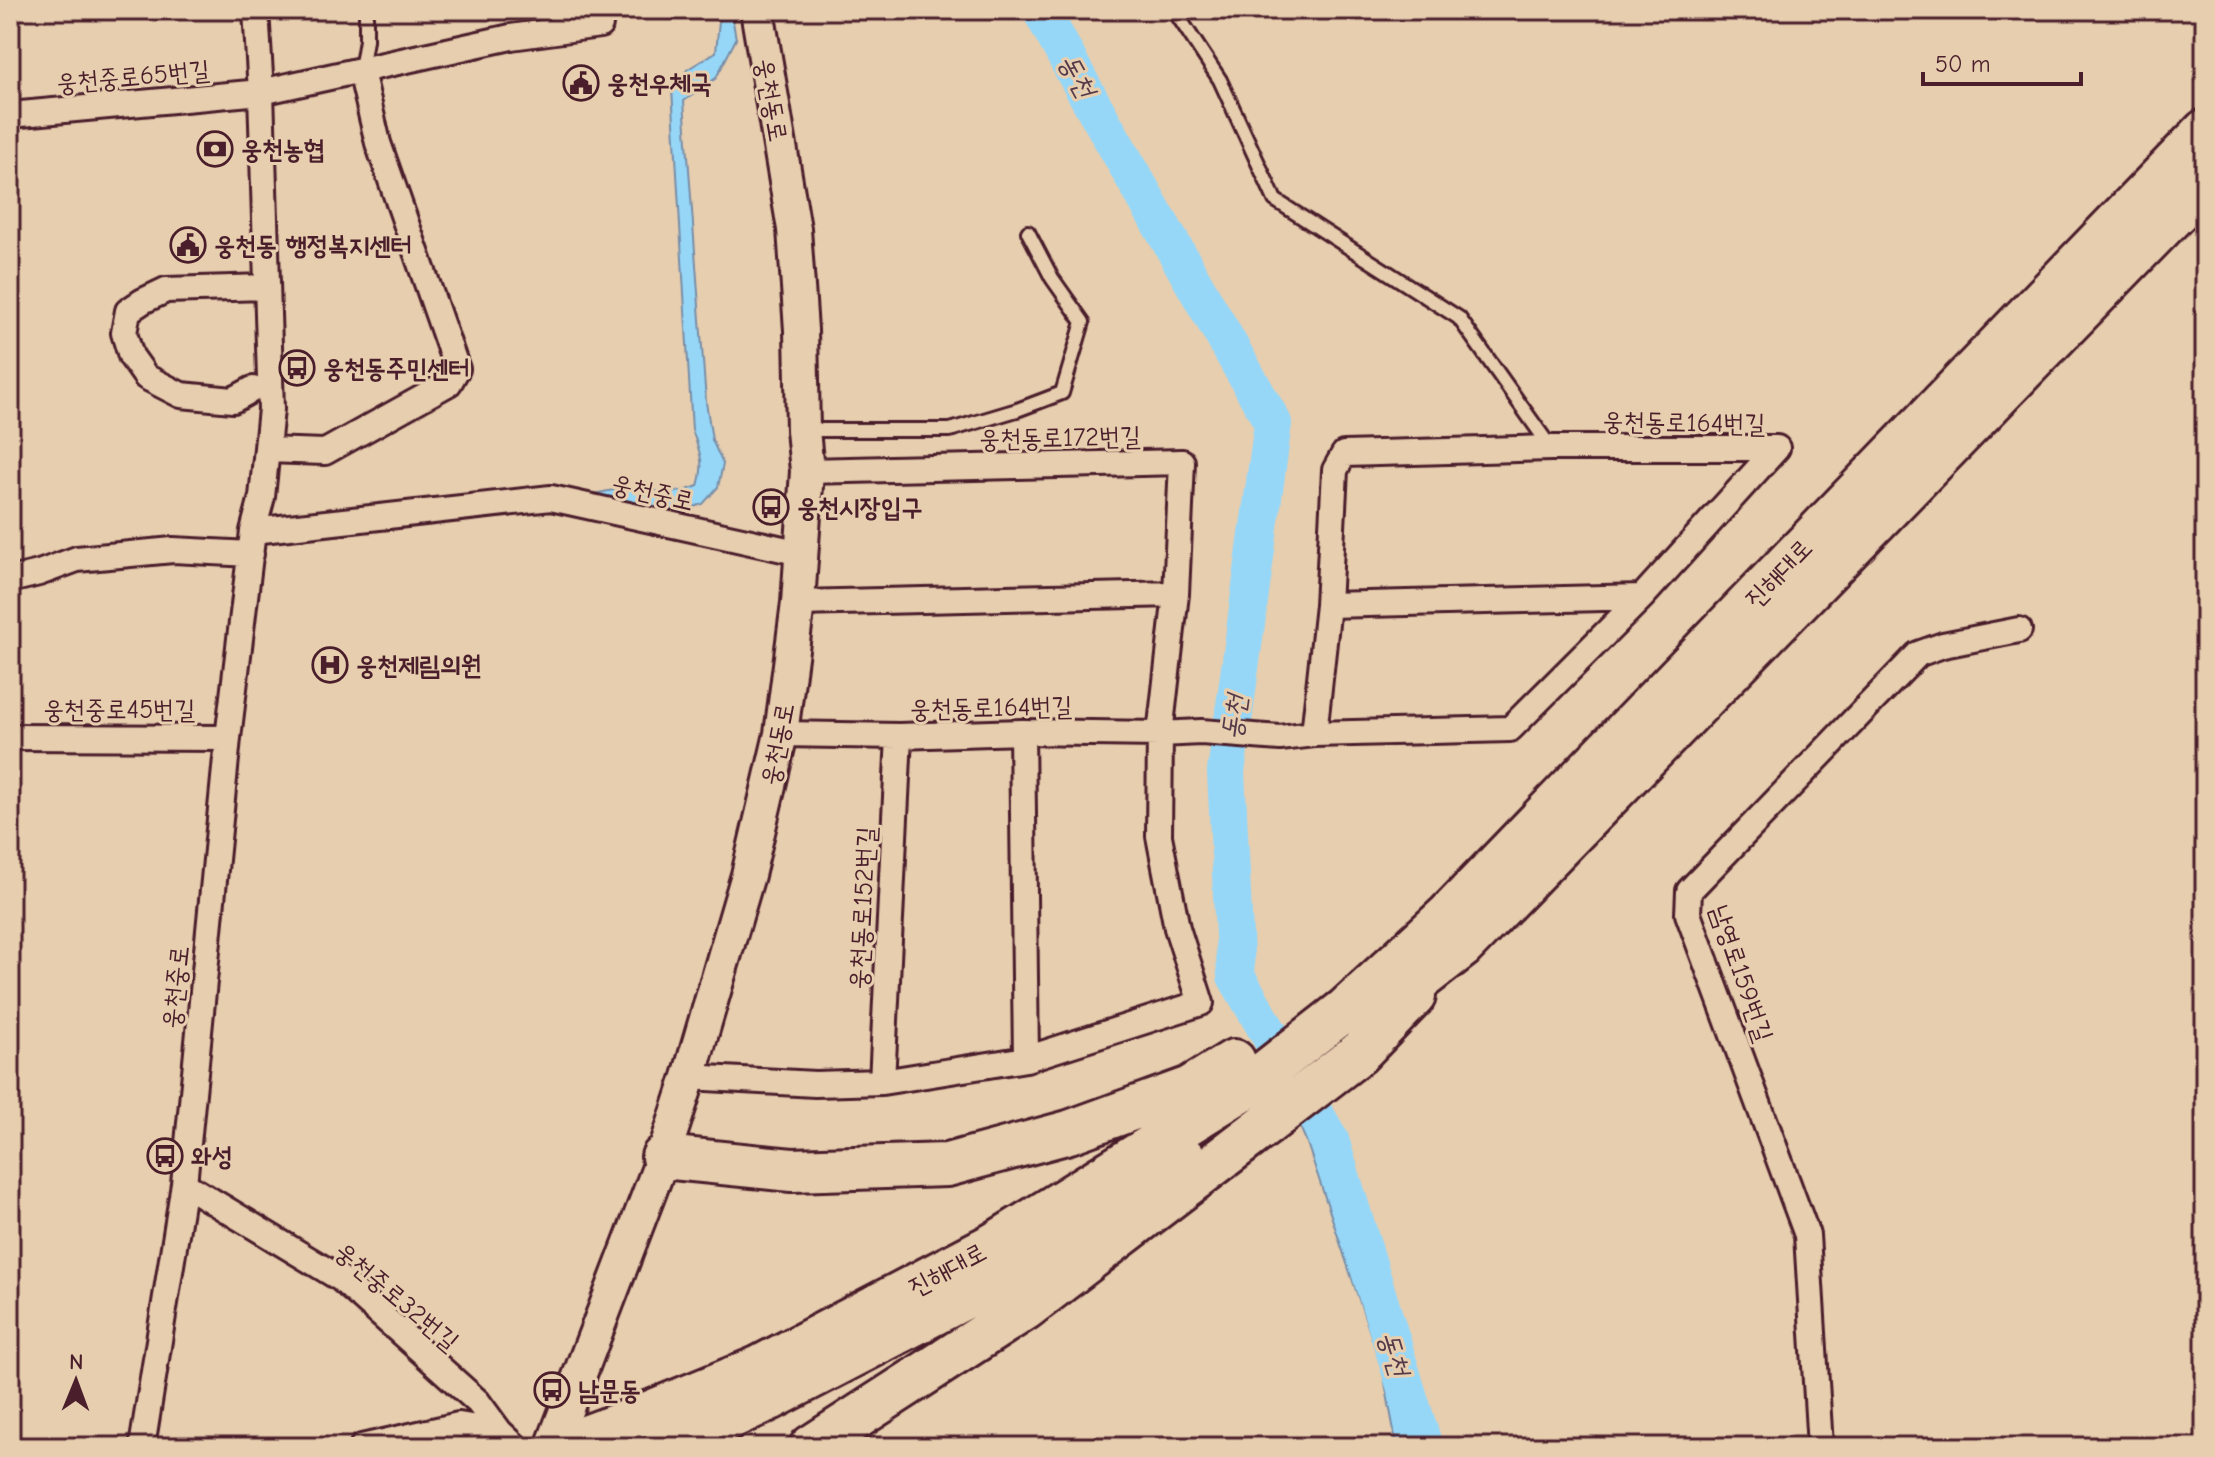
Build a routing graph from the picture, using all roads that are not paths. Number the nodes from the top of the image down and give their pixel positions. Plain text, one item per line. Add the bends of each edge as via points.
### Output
1 (256, 10) edge
2 (366, 10) edge
3 (757, 10) edge
4 (1174, 10) edge
5 (600, 25) dead end
6 (361, 71) junction
7 (261, 92) junction
8 (10, 115) edge
9 (2205, 131) edge
10 (2205, 183) edge
11 (1028, 232) dead end
12 (267, 287) junction
13 (253, 389) dead end
14 (803, 430) junction
15 (1551, 448) junction
16 (267, 450) junction
17 (807, 471) junction
18 (252, 542) junction
19 (801, 553) junction
20 (10, 580) edge
21 (1176, 594) junction
22 (1642, 597) junction
23 (798, 603) junction
24 (1328, 605) junction
25 (2019, 630) dead end
26 (1022, 732) junction
27 (781, 734) junction
28 (1160, 734) junction
29 (1314, 734) junction
30 (899, 736) junction
31 (10, 737) edge
32 (228, 738) junction
33 (1454, 932) junction
34 (1347, 1023) junction
35 (1026, 1059) junction
36 (689, 1077) junction
37 (882, 1082) junction
38 (1242, 1102) junction
39 (663, 1157) junction
40 (184, 1184) junction
41 (508, 1440) edge
42 (142, 1447) edge
43 (362, 1447) edge
44 (552, 1447) edge
45 (559, 1447) edge
46 (666, 1447) edge
47 (811, 1447) edge
48 (1820, 1447) edge

1 - 7 street, 웅천중로
2 - 6 lane
3 - 14 main road, 웅천동로 via 794,229
4 - 15 lane via 1220,80 1275,200 1459,318
5 - 6 street, 웅천중로65번길 via 511,37
6 - 7 street, 웅천중로65번길
6 - 16 street via 378,143 457,369 449,383 325,452
7 - 8 street, 웅천중로65번길
7 - 12 street, 웅천중로
9 - 33 highway, 진해대로
10 - 33 highway, 진해대로
11 - 14 lane via 1083,322 1062,393 950,430
12 - 13 street via 166,290 128,311 124,333 131,356 146,377 181,395 233,400
12 - 16 street, 웅천중로
14 - 17 main road, 웅천동로
15 - 22 street, 웅천동로164번길 via 1777,448
15 - 24 street, 웅천동로164번길 via 1344,454 1335,470
16 - 18 street, 웅천중로
17 - 19 main road, 웅천동로
17 - 21 street, 웅천동로172번길 via 1182,462
18 - 19 street, 웅천중로 via 551,498
18 - 20 street via 77,559
18 - 32 street, 웅천중로
19 - 23 main road, 웅천동로
21 - 23 street
21 - 28 street, 웅천동로172번길
22 - 24 street
22 - 29 street, 웅천동로164번길 via 1510,729
23 - 27 main road, 웅천동로
24 - 29 street, 웅천동로164번길
25 - 48 street, 남영로159번길 via 1918,654 1689,891 1688,914 1807,1235
26 - 28 street, 웅천동로164번길
26 - 30 street, 웅천동로164번길
26 - 35 street
27 - 30 street, 웅천동로164번길
27 - 36 main road, 웅천동로 via 748,875
28 - 29 street, 웅천동로164번길
28 - 35 street via 1159,836 1177,928 1201,1003
30 - 37 street, 웅천동로152번길
31 - 32 street, 웅천중로45번길
32 - 40 street, 웅천중로
33 - 34 highway
33 - 34 highway
34 - 38 highway
34 - 38 highway
35 - 37 street
36 - 37 street
36 - 39 main road, 웅천동로
38 - 39 highway via 1190,1088 1069,1132 947,1165 792,1170
38 - 45 highway, 진해대로 via 994,1244 758,1368
38 - 46 highway, 진해대로 via 1010,1274
38 - 47 highway via 1026,1308
39 - 44 main road, 웅천동로
40 - 41 street, 웅천중로32번길 via 341,1279 478,1402
40 - 42 street, 웅천중로
41 - 43 street via 459,1425

